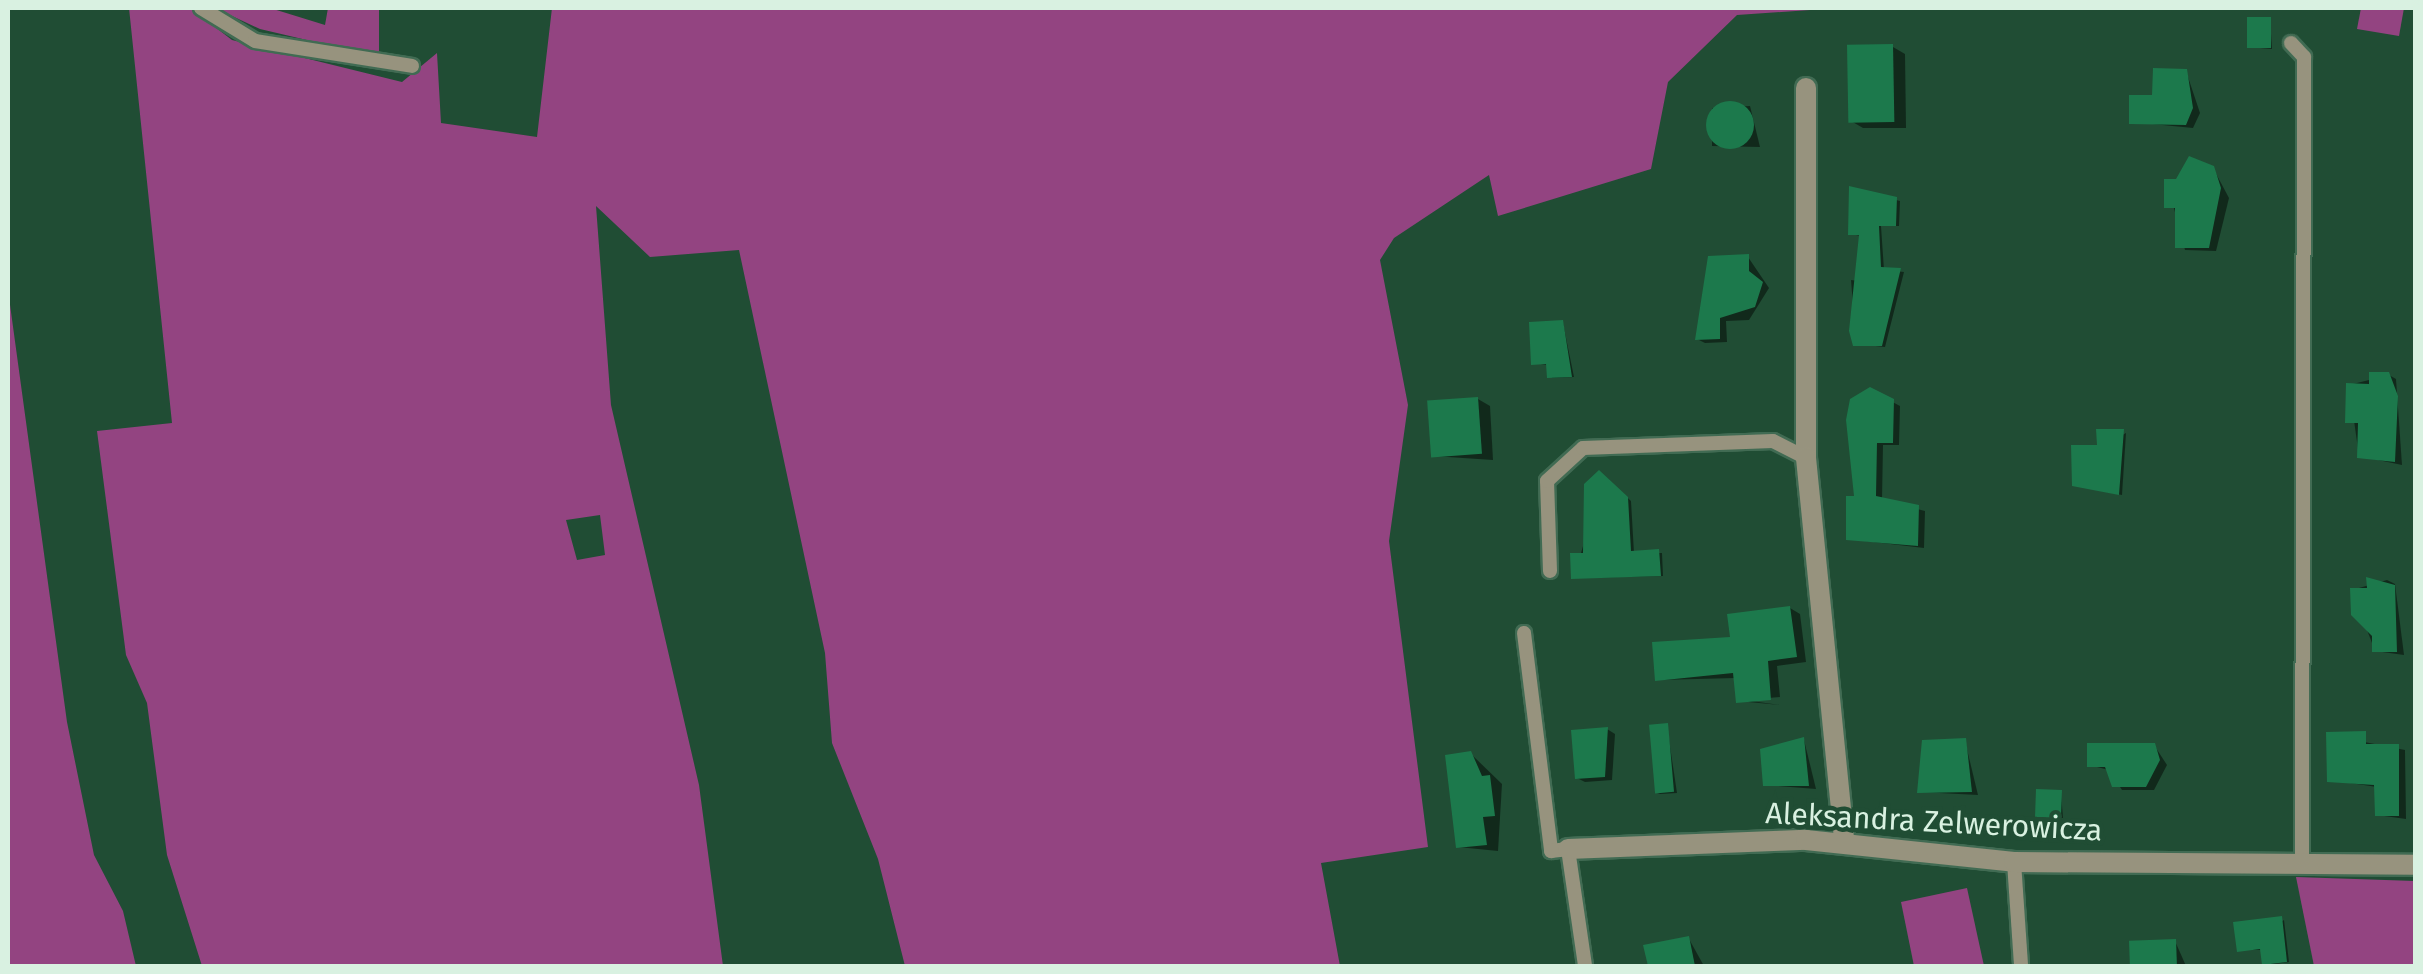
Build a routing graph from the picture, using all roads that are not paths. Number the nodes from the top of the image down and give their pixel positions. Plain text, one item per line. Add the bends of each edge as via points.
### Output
1 (201, 8) edge
2 (2291, 43) dead end
3 (412, 66) dead end
4 (1806, 88) dead end
5 (1806, 458) junction
6 (1550, 570) dead end
7 (1524, 633) dead end
8 (1844, 842) junction
9 (1568, 850) junction
10 (2014, 862) junction
11 (2302, 864) junction
12 (2416, 865) edge
13 (1586, 966) edge
14 (2021, 966) edge

1 - 3 lane via 256,41
2 - 11 lane via 2304,58
4 - 5 street
5 - 6 lane via 1773,440 1583,448 1547,481
5 - 8 street
7 - 9 lane via 1551,851
8 - 9 street, Aleksandra Zelwerowicza
8 - 10 street, Aleksandra Zelwerowicza
9 - 13 lane
10 - 11 street, Aleksandra Zelwerowicza
10 - 14 lane
11 - 12 street, Aleksandra Zelwerowicza

